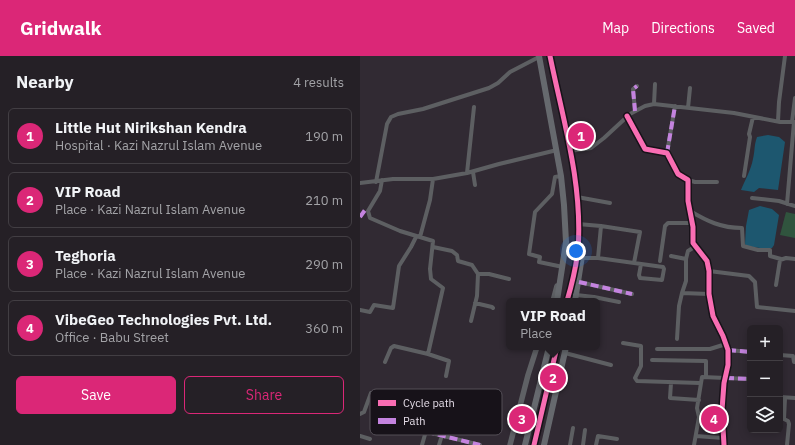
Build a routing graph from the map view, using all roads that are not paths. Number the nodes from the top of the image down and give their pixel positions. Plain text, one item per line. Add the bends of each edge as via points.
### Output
1 (550, 56) edge
2 (784, 56) edge
3 (539, 57) edge
4 (655, 84) dead end
5 (637, 86) dead end
6 (690, 88) dead end
7 (795, 98) edge
8 (654, 104) junction
9 (675, 106) junction
10 (474, 107) dead end
11 (688, 108) junction
12 (635, 111) junction
13 (627, 116) junction
14 (753, 117) junction
15 (778, 121) junction
16 (794, 122) edge
17 (556, 150) junction
18 (570, 151) junction
19 (667, 153) junction
20 (473, 172) junction
21 (467, 173) junction
22 (561, 176) junction
23 (744, 176) dead end
24 (433, 179) junction
25 (382, 180) junction
26 (688, 180) junction
27 (376, 182) junction
28 (717, 182) dead end
29 (360, 183) edge
30 (475, 186) dead end
31 (577, 197) junction
32 (752, 198) dead end
33 (610, 203) dead end
34 (787, 204) junction
35 (795, 206) edge
36 (690, 211) junction
37 (692, 223) junction
38 (578, 224) junction
39 (602, 226) junction
40 (418, 237) junction
41 (696, 246) junction
42 (433, 247) junction
43 (578, 247) junction
44 (671, 256) dead end
45 (582, 258) junction
46 (598, 258) junction
47 (686, 259) junction
48 (782, 259) junction
49 (795, 259) edge
50 (660, 262) dead end
51 (634, 263) junction
52 (641, 264) junction
53 (562, 269) junction
54 (709, 271) junction
55 (478, 274) junction
56 (509, 279) dead end
57 (579, 282) junction
58 (776, 285) dead end
59 (682, 293) junction
60 (632, 294) dead end
61 (709, 294) junction
62 (554, 298) edge
63 (557, 298) edge
64 (568, 298) edge
65 (576, 298) edge
66 (599, 298) edge
67 (600, 298) edge
68 (619, 302) dead end
69 (474, 303) junction
70 (493, 308) dead end
71 (360, 310) edge
72 (795, 311) edge
73 (471, 321) dead end
74 (678, 339) dead end
75 (623, 343) dead end
76 (726, 344) junction
77 (657, 349) dead end
78 (536, 350) edge
79 (548, 350) edge
80 (556, 350) edge
81 (566, 350) edge
82 (728, 350) junction
83 (747, 352) edge
84 (428, 354) junction
85 (783, 355) edge
86 (652, 360) dead end
87 (385, 362) dead end
88 (795, 362) edge
89 (611, 365) dead end
90 (446, 376) dead end
91 (706, 377) junction
92 (726, 378) junction
93 (747, 379) edge
94 (672, 383) junction
95 (700, 383) junction
96 (370, 396) edge
97 (783, 398) edge
98 (795, 398) edge
99 (699, 400) junction
100 (783, 408) edge
101 (360, 414) edge
102 (573, 428) dead end
103 (585, 430) dead end
104 (425, 435) edge
105 (442, 435) joint
106 (360, 436) edge
107 (696, 436) junction
108 (723, 438) junction
109 (370, 439) dead end
110 (617, 439) dead end
111 (422, 445) edge
112 (439, 445) edge
113 (480, 445) edge
114 (510, 445) edge
115 (525, 445) edge
116 (534, 445) edge
117 (544, 445) edge
118 (570, 445) edge
119 (583, 445) edge
120 (596, 445) edge
121 (694, 445) edge
122 (724, 445) edge
123 (787, 445) edge

1 - 18 main road
2 - 15 street
3 - 17 main road
3 - 27 street via 510,72 489,88 391,117 387,124
4 - 8 street
5 - 12 street via 633,89
6 - 11 street
7 - 16 street
8 - 9 street
8 - 12 street
9 - 11 street
9 - 19 street
10 - 21 street
11 - 14 street
12 - 13 street
13 - 18 street via 595,145
13 - 19 street via 645,149
14 - 15 street
14 - 23 street
15 - 16 street
16 - 34 street
17 - 20 street
17 - 22 main road
18 - 31 main road
19 - 26 street via 678,174
20 - 21 street
20 - 30 street
21 - 24 street
22 - 53 main road via 566,224
22 - 53 street via 555,177 552,194 535,212 529,254 540,256 539,262
24 - 25 street
24 - 40 street via 430,200
25 - 27 street
25 - 40 street via 380,191 368,211 370,218
26 - 28 street
26 - 36 street
27 - 29 street
31 - 33 street
31 - 38 main road
32 - 34 street
34 - 35 street
36 - 37 street
36 - 48 street via 708,222 742,228 743,246 770,250 770,256
37 - 41 street via 693,242
37 - 50 street via 668,223 665,226
38 - 39 street
38 - 43 main road
39 - 46 street
39 - 51 street via 640,232
40 - 42 street via 431,239
40 - 71 street via 399,266 393,308 374,305 370,312
41 - 47 street via 688,251
41 - 54 street via 707,260
42 - 55 street via 452,251 457,255 458,261 472,265
42 - 84 street via 431,279 443,288
43 - 45 main road
43 - 64 main road
44 - 47 street
45 - 46 street
45 - 57 main road
46 - 51 street
47 - 59 street via 686,280
48 - 49 street
48 - 58 street via 779,262
51 - 52 street
52 - 52 street via 663,267 662,280 640,278
53 - 62 street
53 - 63 main road
54 - 61 street
54 - 72 street via 749,276 755,282 757,307
55 - 56 street
55 - 69 street via 477,296
57 - 60 street
57 - 65 main road
59 - 61 street
59 - 74 street
61 - 76 street via 713,316
65 - 66 street
67 - 68 street
69 - 70 street
69 - 73 street
75 - 94 street via 641,346 641,366 637,381
76 - 77 street via 710,349
76 - 82 street
78 - 114 street
79 - 115 main road
80 - 116 main road
81 - 89 street
81 - 117 main road
82 - 83 street
82 - 92 street
84 - 87 street via 394,346
84 - 90 street via 449,361
85 - 88 street via 793,356
86 - 91 street via 706,361
91 - 92 street
91 - 95 street via 702,377
92 - 93 street
92 - 108 street via 722,410
94 - 95 street
94 - 99 street via 670,398
95 - 99 street
96 - 101 street via 364,412
97 - 98 street
99 - 107 street
100 - 123 street via 784,419 789,424
102 - 118 street
103 - 119 street
104 - 111 street
105 - 112 street
105 - 113 street
106 - 109 street
107 - 108 street
107 - 121 street
108 - 122 street
110 - 120 street via 599,435

